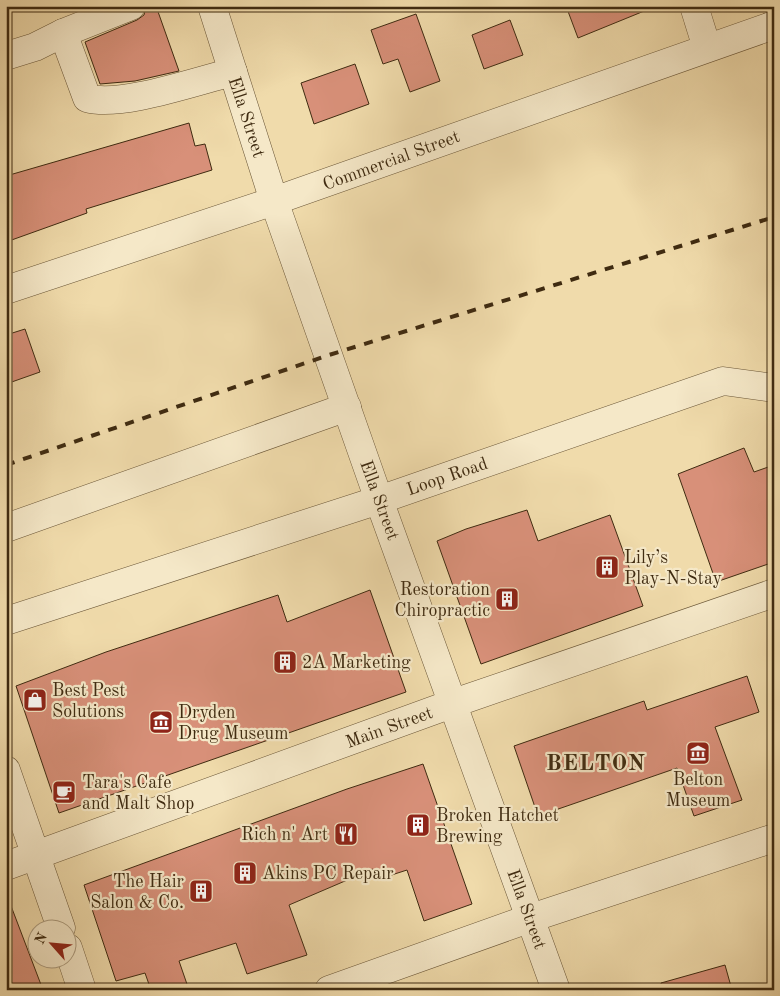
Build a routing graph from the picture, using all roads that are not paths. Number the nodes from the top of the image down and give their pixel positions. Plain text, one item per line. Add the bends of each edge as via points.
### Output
1 (131, 6) edge
2 (212, 6) edge
3 (694, 6) edge
4 (774, 25) edge
5 (63, 33) junction
6 (707, 48) junction
7 (6, 56) edge
8 (233, 72) junction
9 (274, 201) junction
10 (6, 290) edge
11 (774, 388) edge
12 (347, 407) junction
13 (379, 500) junction
14 (6, 528) edge
15 (774, 593) edge
16 (6, 621) edge
17 (454, 703) junction
18 (6, 770) edge
19 (774, 838) edge
20 (35, 856) junction
21 (6, 866) edge
22 (57, 918) edge
23 (531, 918) junction
24 (75, 968) edge
25 (82, 990) edge
26 (329, 990) edge
27 (556, 990) edge

1 - 5 street
2 - 8 street, Ella Street
3 - 6 street
4 - 6 street, Commercial Street
5 - 7 street via 35,47
5 - 8 street via 87,98 99,102 122,100
6 - 9 street, Commercial Street
8 - 9 street, Ella Street
9 - 10 street, Commercial Street
9 - 12 street, Ella Street
11 - 13 street, Loop Road via 723,381
12 - 13 street, Ella Street
12 - 14 street
13 - 16 street, Loop Road
13 - 17 street, Ella Street
15 - 17 street, Main Street
17 - 20 street, Main Street
17 - 23 street, Ella Street
18 - 20 street
19 - 23 street
20 - 21 street, Main Street
20 - 22 street
23 - 26 street
23 - 27 street, Ella Street
24 - 25 street

